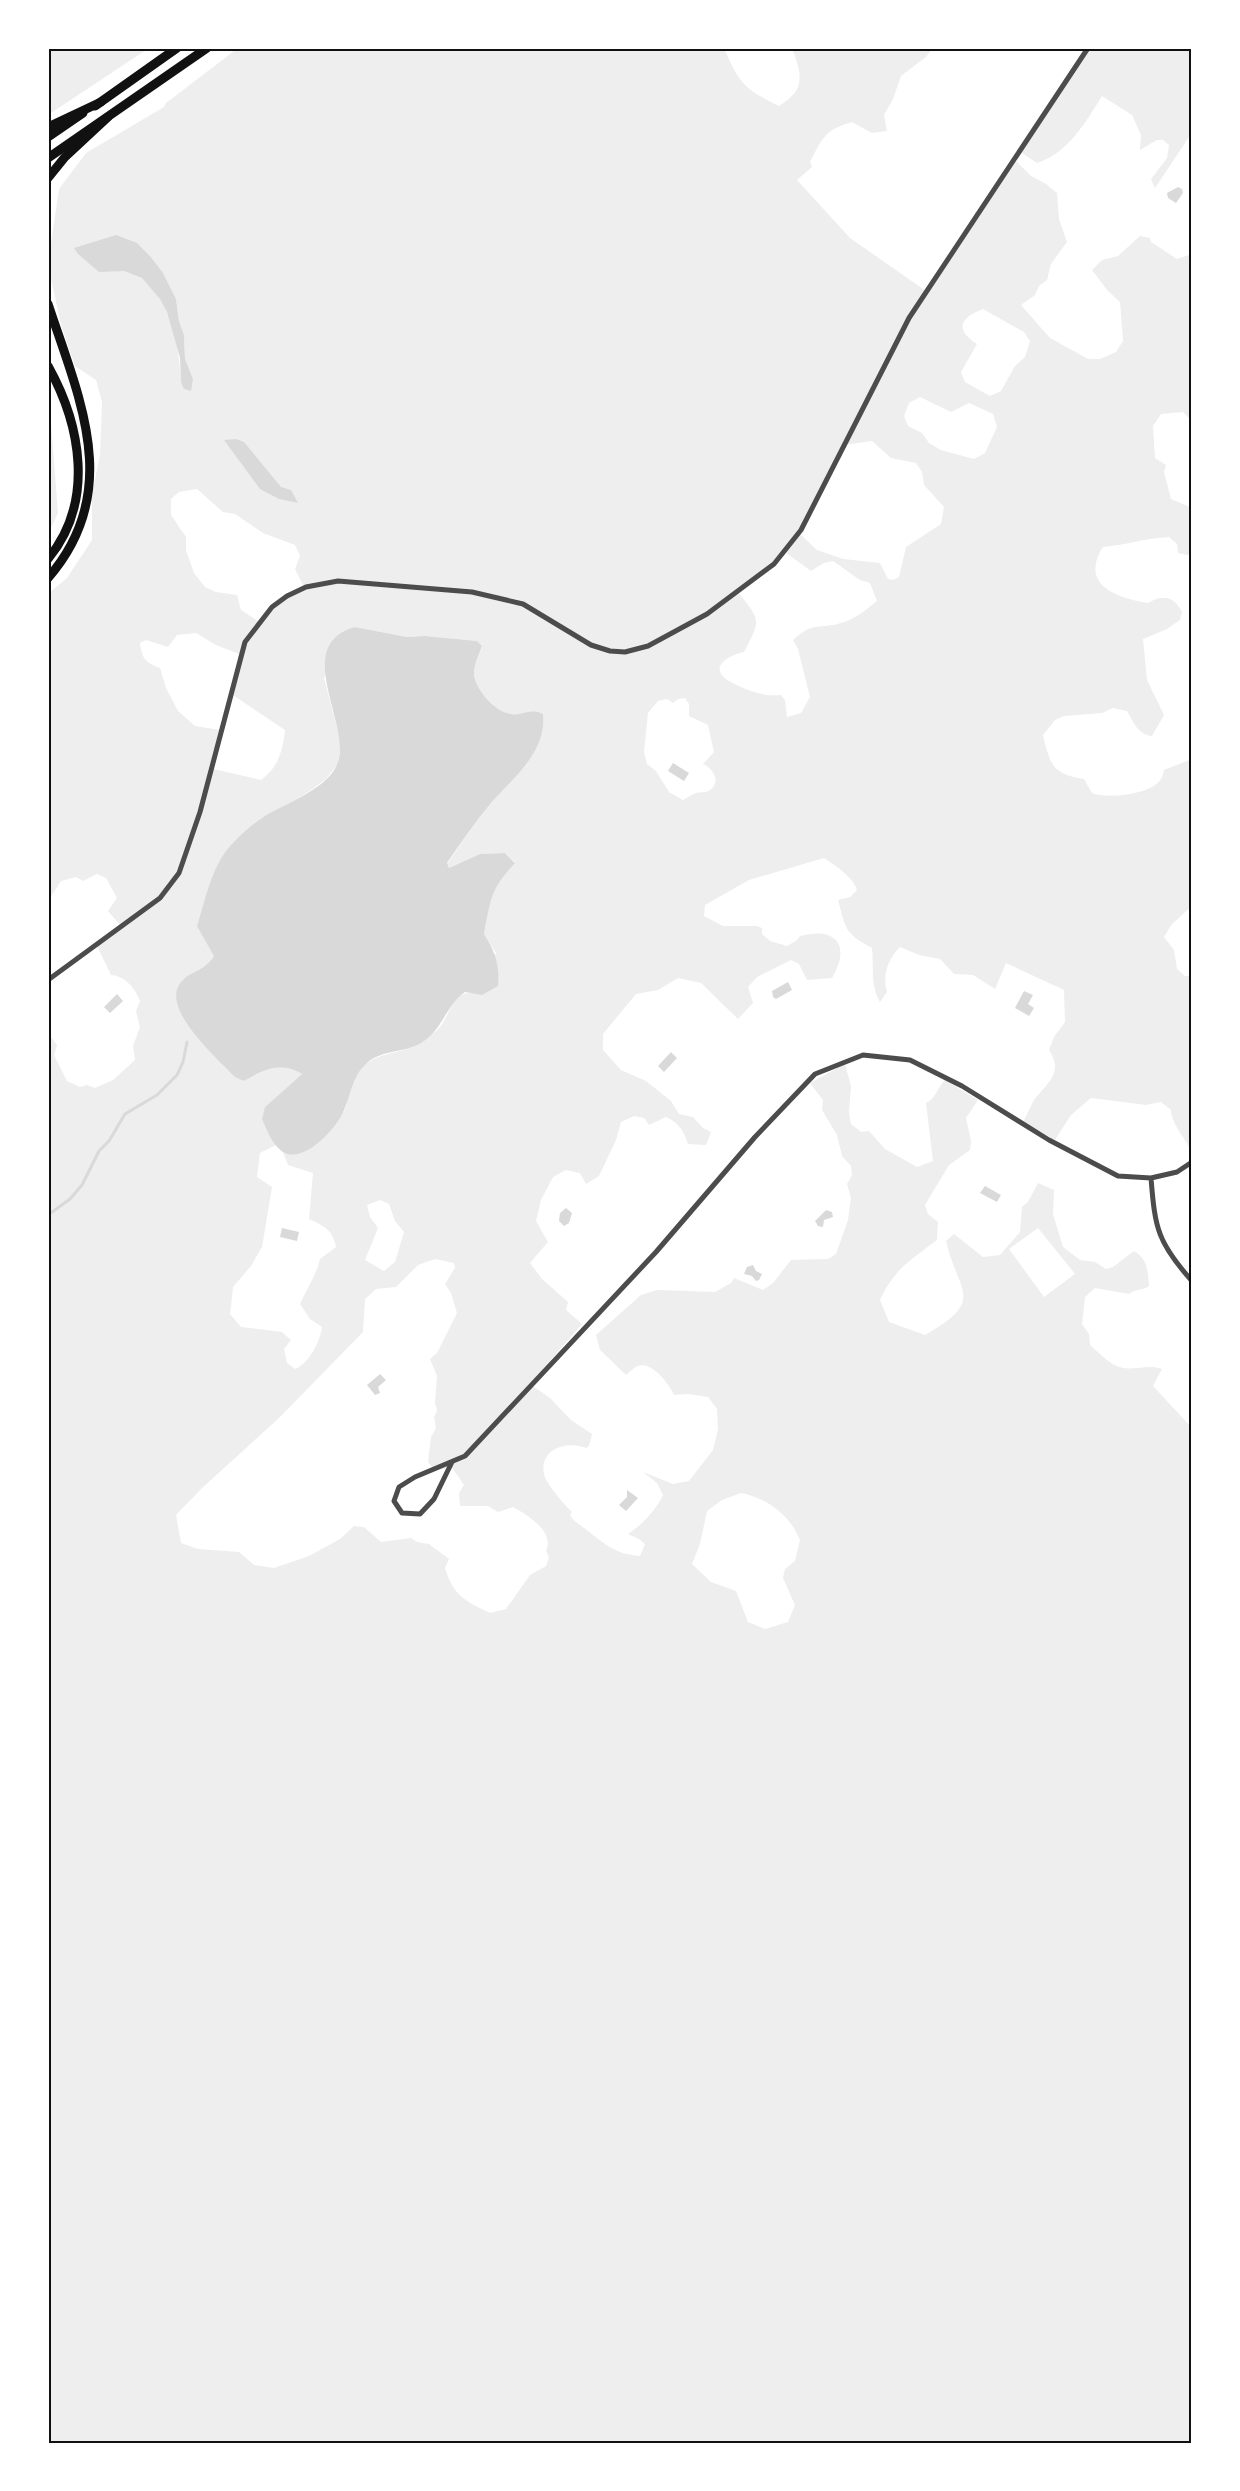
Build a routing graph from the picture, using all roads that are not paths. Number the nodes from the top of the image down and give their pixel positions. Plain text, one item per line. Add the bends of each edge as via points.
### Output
1 (177, 48) edge
2 (207, 48) edge
3 (1088, 48) edge
4 (100, 102) junction
5 (108, 117) junction
6 (48, 127) edge
7 (48, 137) edge
8 (48, 158) edge
9 (48, 178) edge
10 (48, 304) edge
11 (48, 366) edge
12 (48, 559) edge
13 (48, 578) edge
14 (48, 980) edge
15 (1192, 1162) edge
16 (1151, 1178) junction
17 (1192, 1281) edge
18 (452, 1462) junction

1 - 4 highway
2 - 5 highway
3 - 14 street via 909,318 801,530 774,564 706,614 648,646 625,652 591,645 523,604 472,592 338,580 287,596 272,607 245,642 200,812 174,881 154,903
4 - 6 highway
4 - 7 highway
5 - 8 highway
5 - 9 highway
10 - 13 highway via 86,423 91,469 79,530
11 - 12 highway via 67,407 79,466 72,512
15 - 16 street via 1177,1172
16 - 17 street via 1154,1219 1168,1254
16 - 18 street via 1118,1176 910,1060 863,1055 815,1074 656,1252 465,1456
18 - 18 street via 399,1487 393,1501 402,1513 420,1514 434,1499

